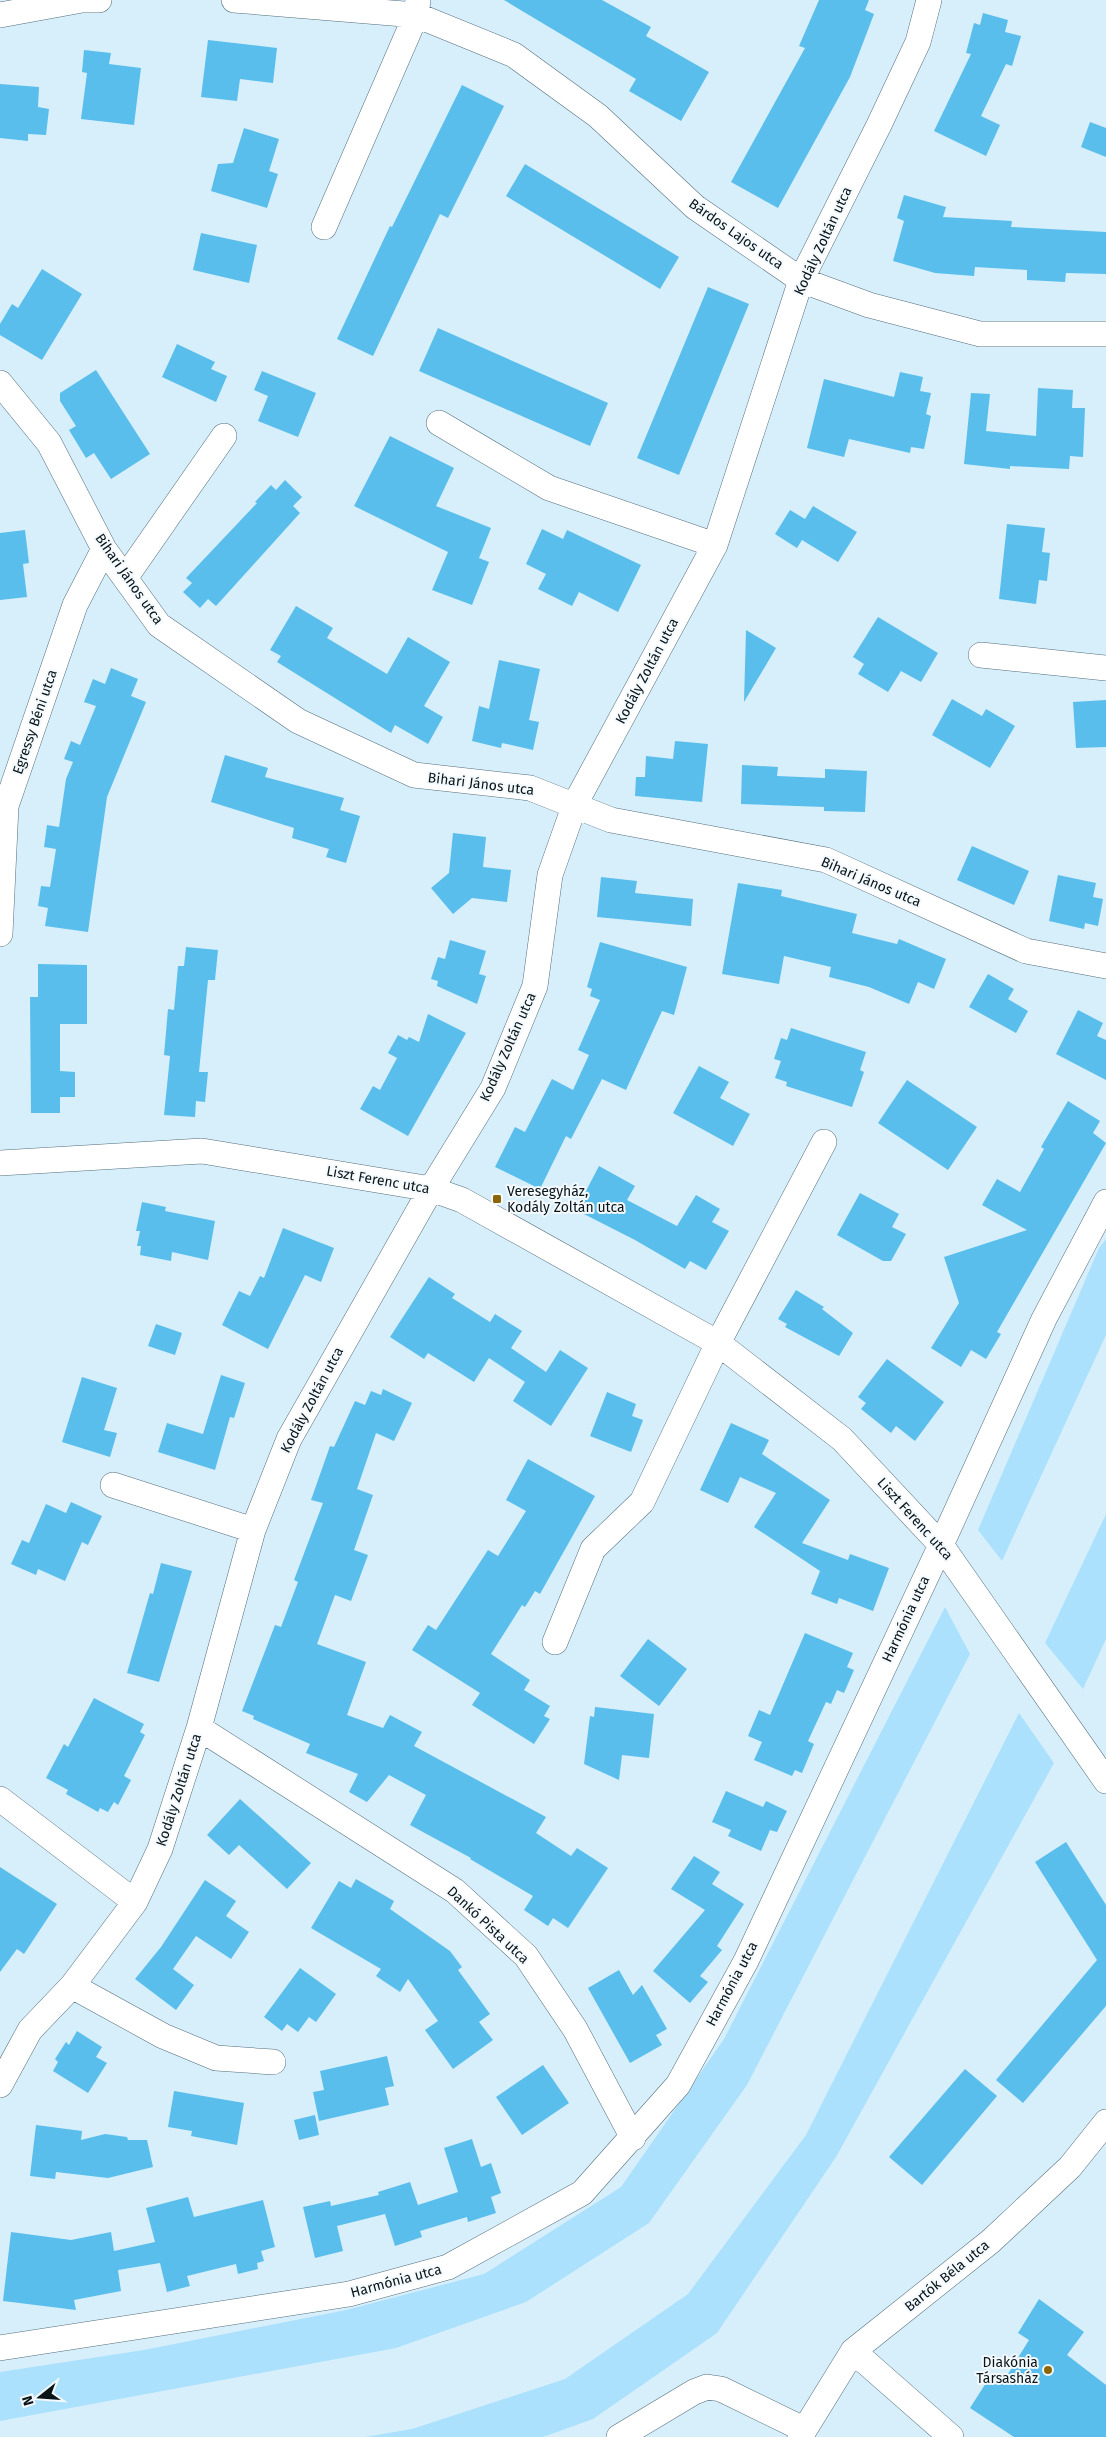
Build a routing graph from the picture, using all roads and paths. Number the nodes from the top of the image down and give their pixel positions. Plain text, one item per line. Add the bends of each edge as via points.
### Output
1 (99, 0) edge
2 (234, 0) edge
3 (929, 0) edge
4 (417, 7) edge
5 (0, 15) edge
6 (324, 227) dead end
7 (801, 280) junction
8 (1106, 334) edge
9 (0, 383) edge
10 (439, 423) dead end
11 (224, 436) dead end
12 (715, 545) junction
13 (104, 549) junction
14 (125, 578) junction
15 (981, 655) dead end
16 (1106, 668) edge
17 (575, 804) junction
18 (0, 934) edge
19 (1106, 966) edge
20 (824, 1142) dead end
21 (0, 1162) edge
22 (431, 1189) junction
23 (1106, 1202) edge
24 (718, 1343) junction
25 (113, 1485) dead end
26 (253, 1530) junction
27 (941, 1545) junction
28 (555, 1642) dead end
29 (199, 1728) junction
30 (1106, 1780) edge
31 (0, 1799) edge
32 (135, 1902) junction
33 (72, 1986) junction
34 (273, 2062) dead end
35 (0, 2086) edge
36 (1106, 2122) edge
37 (633, 2138) junction
38 (0, 2348) edge
39 (853, 2351) junction
40 (802, 2433) edge
41 (619, 2437) edge
42 (951, 2437) edge

1 - 5 street via 82,0
2 - 4 street, Bárdos Lajos utca
3 - 7 street, Kodály Zoltán utca via 918,42
4 - 6 street
4 - 7 street, Bárdos Lajos utca via 514,55 598,116 695,207
7 - 8 street, Bárdos Lajos utca via 868,305 980,334
7 - 12 street, Kodály Zoltán utca
9 - 13 street, Bihari János utca via 49,443
10 - 12 street via 549,488
11 - 14 street
12 - 17 street, Kodály Zoltán utca
13 - 14 street, Bihari János utca
13 - 18 street, Egressy Béni utca via 75,605 6,806
14 - 17 street, Bihari János utca via 159,625 298,721 414,776 530,788
15 - 16 street
17 - 19 street, Bihari János utca via 611,820 826,860 1026,950
17 - 22 street, Kodály Zoltán utca via 550,875 536,986 493,1088
20 - 24 street
21 - 22 street, Liszt Ferenc utca via 202,1151
22 - 24 street, Liszt Ferenc utca via 462,1200
22 - 26 street, Kodály Zoltán utca via 289,1439
23 - 27 street, Harmónia utca via 1044,1319
24 - 27 street, Liszt Ferenc utca via 842,1439
24 - 28 street via 642,1502 593,1549
25 - 26 street
26 - 29 street, Kodály Zoltán utca
27 - 30 street, Liszt Ferenc utca
27 - 37 street, Harmónia utca via 746,1961 678,2085
29 - 32 street, Kodály Zoltán utca via 160,1849
29 - 37 street, Dankó Pista utca via 455,1891 526,1956 574,2029
31 - 32 street
32 - 33 street, Kodály Zoltán utca
33 - 34 street via 163,2036 216,2058
33 - 35 street, Kodály Zoltán utca via 30,2030
36 - 39 street, Bartók Béla utca via 1070,2167 991,2241
37 - 38 street, Harmónia utca via 582,2193 448,2267 349,2294
39 - 40 street, Bartók Béla utca
39 - 42 street
40 - 41 street via 722,2389 707,2387

